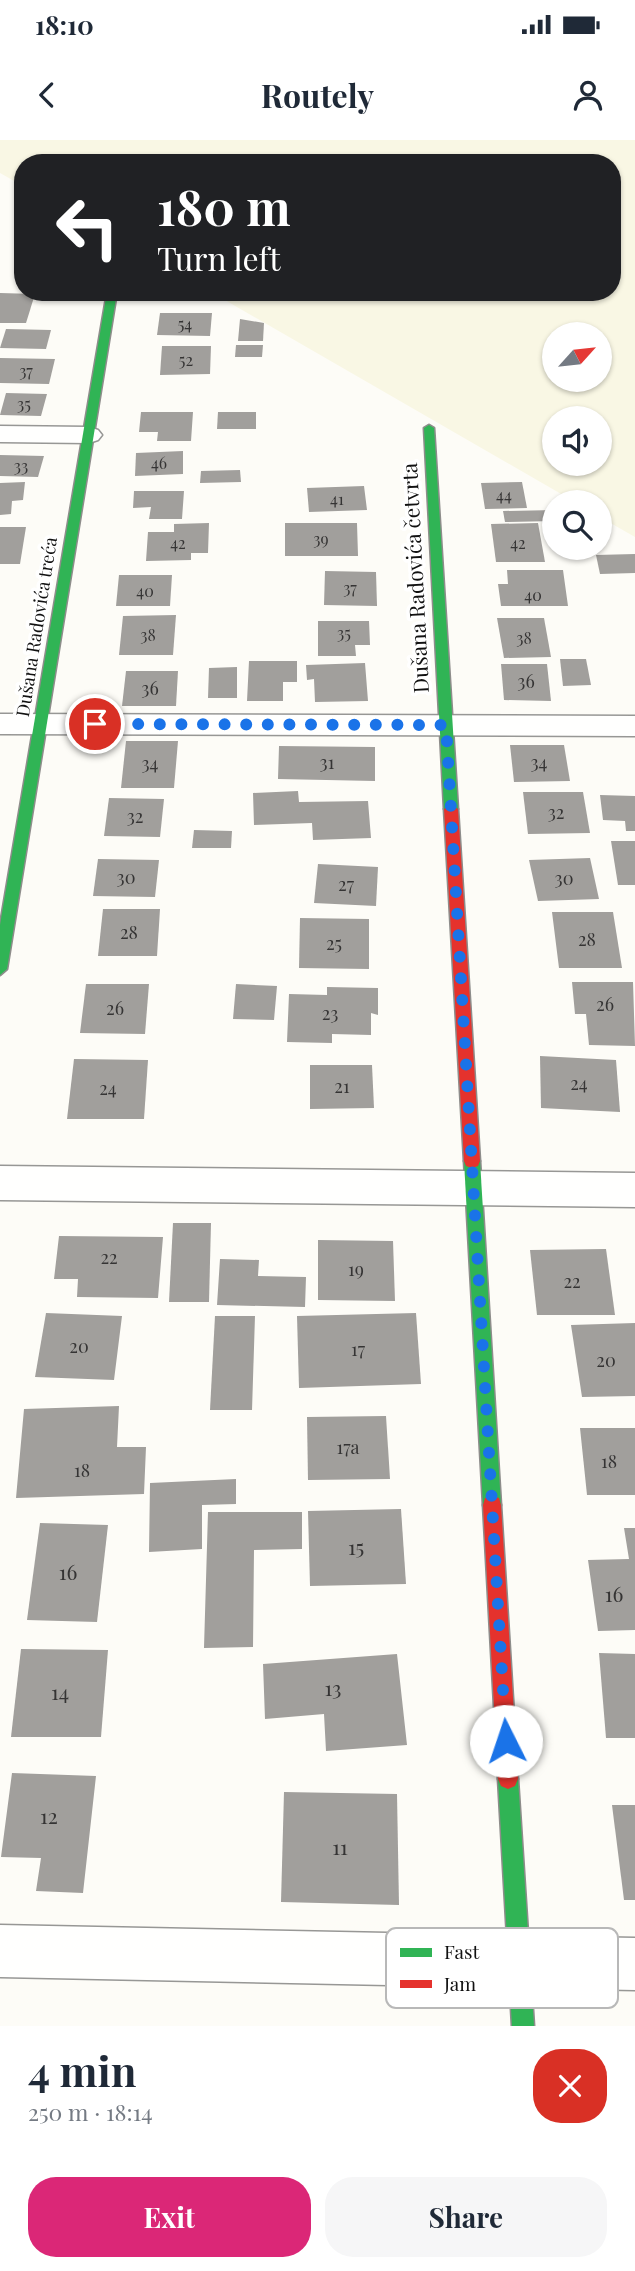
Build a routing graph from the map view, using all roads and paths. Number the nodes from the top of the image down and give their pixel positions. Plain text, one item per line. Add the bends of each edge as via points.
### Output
1 (111, 301) edge
2 (429, 428) dead end
3 (0, 434) edge
4 (89, 435) junction
5 (0, 723) edge
6 (41, 723) junction
7 (446, 725) junction
8 (635, 726) edge
9 (0, 969) edge
10 (0, 1183) edge
11 (473, 1191) junction
12 (635, 1191) edge
13 (517, 1928) edge
14 (0, 1951) edge
15 (386, 1958) edge
16 (522, 2008) edge
17 (523, 2026) edge

1 - 4 street, Dušana Radovića treća
2 - 7 street, Dušana Radovića četvrta
3 - 4 street
4 - 6 street, Dušana Radovića treća
5 - 6 street
6 - 7 street
6 - 9 street, Dušana Radovića treća
7 - 8 street
7 - 11 street, Dušana Radovića četvrta
10 - 11 street
11 - 12 street
11 - 13 street, Dušana Radovića četvrta
14 - 15 street
16 - 17 street, Dušana Radovića četvrta

